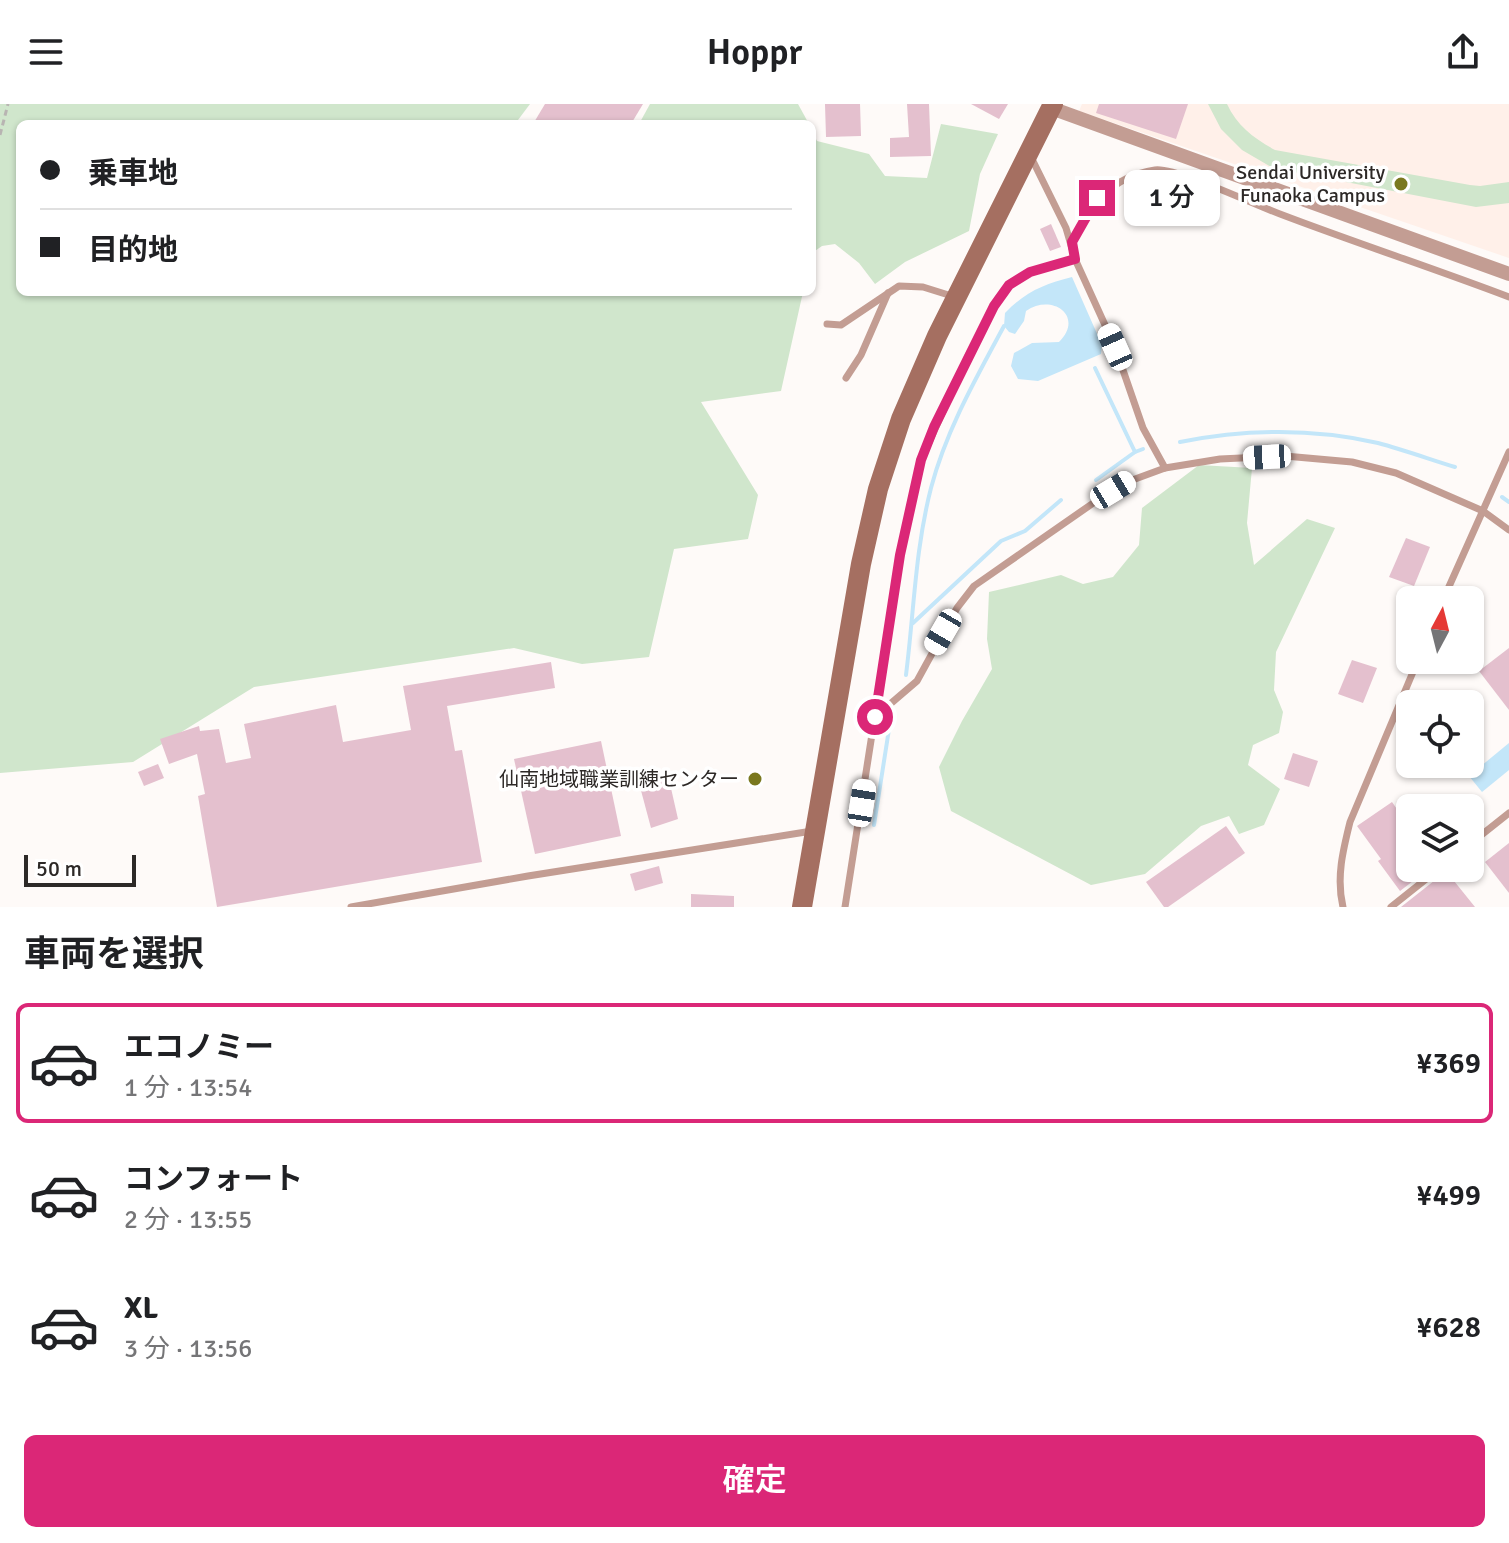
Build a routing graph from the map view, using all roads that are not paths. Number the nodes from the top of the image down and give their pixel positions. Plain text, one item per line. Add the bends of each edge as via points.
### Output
1 (1052, 106) edge
2 (1029, 154) junction
3 (1072, 242) junction
4 (1075, 259) junction
5 (1509, 274) edge
6 (888, 293) junction
7 (1509, 297) edge
8 (956, 298) junction
9 (827, 324) dead end
10 (846, 378) dead end
11 (1508, 455) edge
12 (1165, 468) junction
13 (1483, 511) junction
14 (1509, 530) edge
15 (1449, 586) edge
16 (1412, 674) edge
17 (875, 717) junction
18 (1509, 813) edge
19 (814, 831) junction
20 (1484, 833) edge
21 (1422, 882) edge
22 (351, 907) edge
23 (802, 907) edge
24 (845, 907) edge
25 (1343, 907) edge
26 (1391, 907) edge

1 - 2 street
1 - 5 street
2 - 3 lane
2 - 8 street
3 - 4 lane
3 - 7 lane via 1097,198 1138,174 1159,169
4 - 12 lane
4 - 17 lane via 1030,272 1009,285 934,427 921,460 900,555
6 - 8 lane via 899,286 923,287
6 - 9 lane via 841,325
6 - 10 lane
8 - 19 street via 901,419 878,489
11 - 13 lane
12 - 13 lane via 1285,456 1352,462 1396,473
12 - 17 lane via 1099,499 974,586 917,681
13 - 14 lane
13 - 15 lane
16 - 25 lane via 1350,822 1340,874
17 - 24 lane
18 - 20 lane
19 - 22 lane
19 - 23 street
21 - 26 lane

